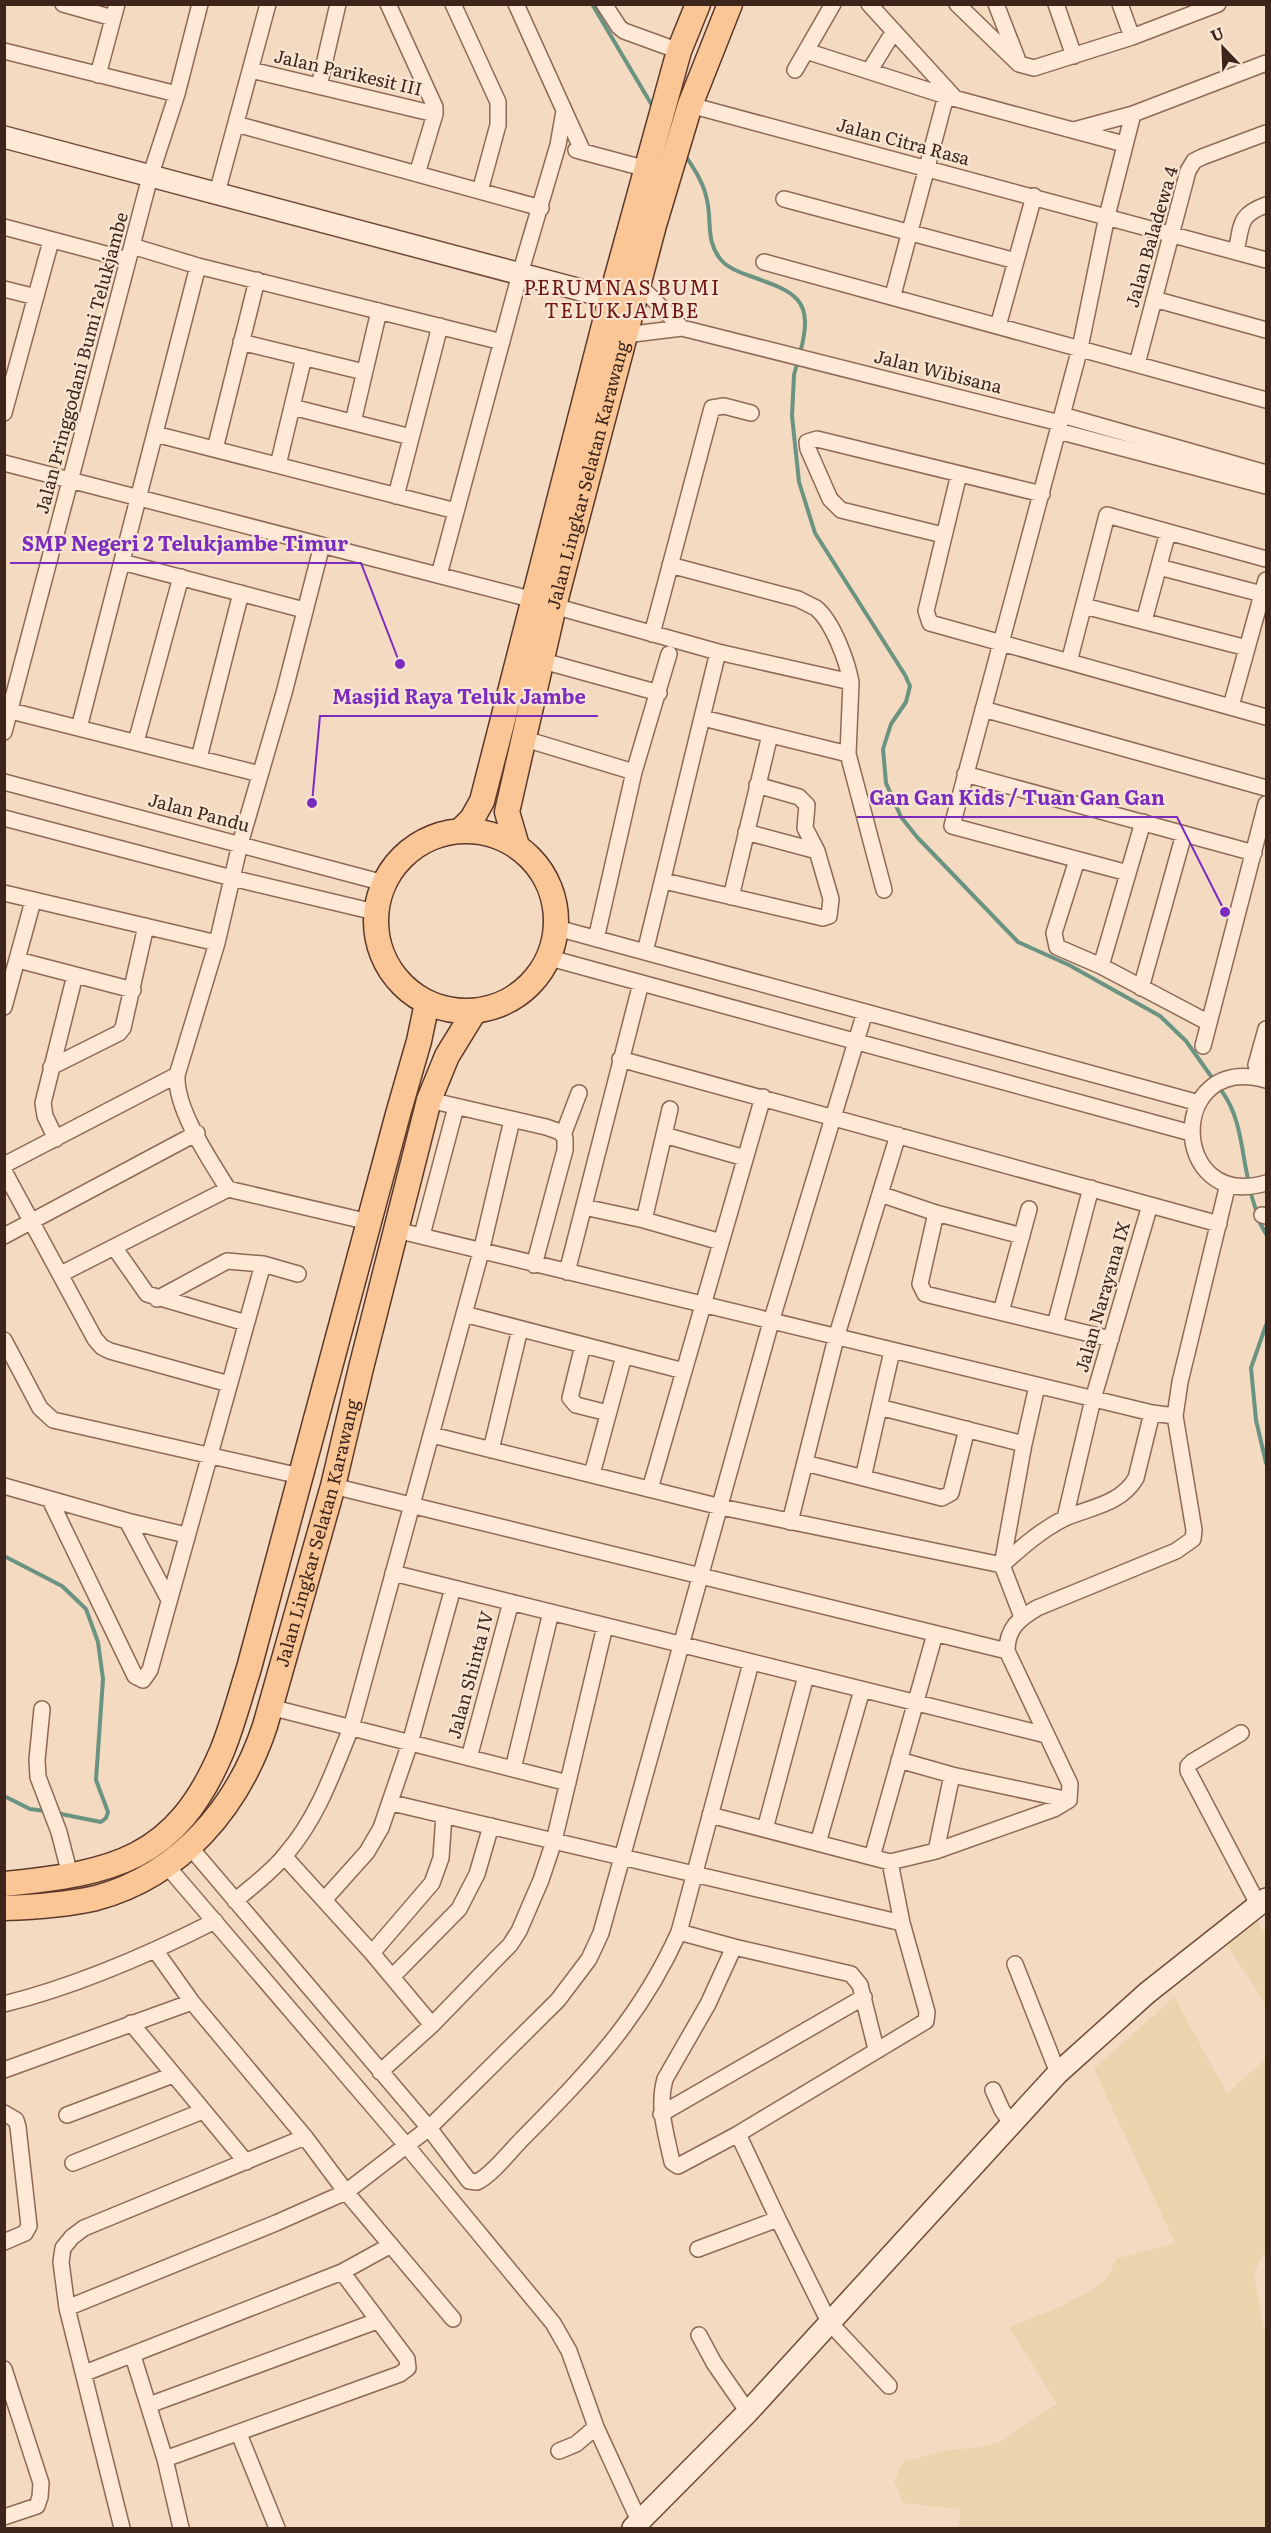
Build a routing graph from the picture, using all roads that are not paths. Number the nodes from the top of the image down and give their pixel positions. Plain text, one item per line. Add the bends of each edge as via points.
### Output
1 (63, 4) edge
2 (201, 4) edge
3 (268, 4) edge
4 (338, 4) edge
5 (388, 4) edge
6 (453, 4) edge
7 (516, 4) edge
8 (604, 4) edge
9 (698, 4) edge
10 (729, 4) edge
11 (832, 4) edge
12 (869, 4) edge
13 (957, 4) edge
14 (996, 4) edge
15 (1056, 4) edge
16 (1120, 4) edge
17 (1218, 4) edge
18 (115, 11) edge
19 (1184, 11) edge
20 (894, 31) junction
21 (1132, 37) junction
22 (4, 51) edge
23 (679, 51) junction
24 (806, 51) junction
25 (1074, 56) junction
26 (1266, 63) edge
27 (1019, 64) junction
28 (251, 70) junction
29 (795, 70) dead end
30 (870, 70) junction
31 (98, 75) junction
32 (319, 86) junction
33 (177, 94) junction
34 (950, 97) junction
35 (690, 105) junction
36 (564, 111) junction
37 (435, 114) junction
38 (1133, 114) junction
39 (237, 124) junction
40 (1073, 130) junction
41 (670, 131) junction
42 (1266, 133) edge
43 (4, 137) edge
44 (1124, 144) junction
45 (558, 145) junction
46 (583, 152) junction
47 (647, 169) junction
48 (925, 169) junction
49 (417, 174) junction
50 (150, 177) junction
51 (480, 191) junction
52 (217, 194) junction
53 (1034, 196) junction
54 (784, 199) dead end
55 (1266, 205) edge
56 (541, 208) junction
57 (1107, 216) junction
58 (4, 227) edge
59 (909, 231) junction
60 (1170, 234) junction
61 (51, 241) junction
62 (1236, 252) junction
63 (130, 253) junction
64 (1266, 260) edge
65 (1016, 261) junction
66 (764, 262) dead end
67 (198, 266) junction
68 (520, 274) junction
69 (257, 280) junction
70 (638, 284) junction
71 (4, 289) edge
72 (893, 295) junction
73 (36, 297) junction
74 (612, 298) junction
75 (1154, 299) junction
76 (379, 311) junction
77 (998, 326) junction
78 (440, 327) junction
79 (682, 328) junction
80 (1266, 330) edge
81 (625, 335) junction
82 (241, 342) junction
83 (502, 342) junction
84 (1080, 348) junction
85 (304, 357) junction
86 (1137, 364) junction
87 (364, 372) junction
88 (1266, 400) edge
89 (6, 403) edge
90 (292, 406) junction
91 (751, 413) dead end
92 (353, 422) junction
93 (1060, 423) junction
94 (155, 434) junction
95 (411, 437) junction
96 (215, 449) junction
97 (4, 464) edge
98 (278, 465) junction
99 (1238, 472) junction
100 (1266, 473) edge
101 (959, 474) junction
102 (71, 480) junction
103 (1266, 486) edge
104 (1042, 494) junction
105 (396, 496) junction
106 (138, 498) junction
107 (456, 511) junction
108 (1168, 532) junction
109 (943, 535) junction
110 (322, 545) junction
111 (1266, 559) edge
112 (122, 562) junction
113 (670, 565) junction
114 (1159, 567) junction
115 (439, 575) junction
116 (181, 577) junction
117 (1264, 587) edge
118 (241, 593) junction
119 (544, 603) junction
120 (1084, 606) junction
121 (304, 610) junction
122 (1144, 621) junction
123 (652, 634) junction
124 (1000, 642) junction
125 (1247, 648) junction
126 (718, 652) junction
127 (669, 654) dead end
128 (543, 661) junction
129 (1069, 662) junction
130 (851, 682) junction
131 (659, 693) junction
132 (1231, 706) junction
133 (983, 709) junction
134 (11, 711) junction
135 (1266, 717) edge
136 (703, 718) junction
137 (79, 728) junction
138 (4, 732) edge
139 (770, 735) junction
140 (525, 739) junction
141 (136, 742) junction
142 (848, 754) junction
143 (199, 758) junction
144 (634, 772) junction
145 (260, 774) junction
146 (965, 774) junction
147 (4, 782) edge
148 (757, 785) junction
149 (1266, 788) edge
150 (1266, 804) edge
151 (4, 818) edge
152 (1143, 822) junction
153 (461, 831) junction
154 (746, 832) junction
155 (1184, 834) junction
156 (240, 844) junction
157 (517, 846) junction
158 (817, 852) junction
159 (1254, 853) junction
160 (1077, 860) junction
161 (1128, 873) junction
162 (232, 878) junction
163 (664, 880) junction
164 (384, 883) junction
165 (885, 890) dead end
166 (4, 893) edge
167 (731, 897) junction
168 (33, 901) junction
169 (375, 912) junction
170 (147, 926) junction
171 (557, 928) junction
172 (596, 939) junction
173 (217, 943) junction
174 (645, 952) junction
175 (549, 958) junction
176 (18, 960) junction
177 (1101, 966) junction
178 (75, 975) junction
179 (641, 983) junction
180 (1141, 988) junction
181 (133, 990) junction
182 (427, 1003) junction
183 (4, 1007) edge
184 (474, 1012) junction
185 (865, 1012) junction
186 (1209, 1023) junction
187 (1266, 1029) edge
188 (857, 1042) junction
189 (1203, 1046) dead end
190 (620, 1059) junction
191 (51, 1067) junction
192 (1261, 1067) edge
193 (177, 1075) junction
194 (1266, 1080) edge
195 (579, 1093) dead end
196 (763, 1097) junction
197 (429, 1100) junction
198 (1199, 1103) junction
199 (456, 1107) junction
200 (670, 1109) dead end
201 (834, 1117) junction
202 (512, 1120) junction
203 (1191, 1132) junction
204 (197, 1133) junction
205 (563, 1135) junction
206 (664, 1135) junction
207 (898, 1135) junction
208 (56, 1139) junction
209 (745, 1158) junction
210 (4, 1165) edge
211 (4, 1171) edge
212 (1266, 1183) edge
213 (1228, 1184) junction
214 (1091, 1188) junction
215 (228, 1189) junction
216 (880, 1194) junction
217 (1149, 1205) junction
218 (584, 1207) junction
219 (1029, 1209) dead end
220 (936, 1213) junction
221 (644, 1220) junction
222 (31, 1221) junction
223 (369, 1222) junction
224 (1220, 1224) junction
225 (396, 1230) junction
226 (422, 1235) junction
227 (4, 1236) edge
228 (1022, 1236) junction
229 (721, 1242) junction
230 (114, 1246) junction
231 (481, 1252) junction
232 (263, 1264) junction
233 (534, 1265) junction
234 (567, 1272) junction
235 (61, 1274) junction
236 (298, 1274) dead end
237 (157, 1299) junction
238 (703, 1306) junction
239 (1001, 1312) junction
240 (464, 1314) junction
241 (771, 1322) junction
242 (246, 1323) junction
243 (1055, 1325) junction
244 (520, 1329) junction
245 (836, 1338) junction
246 (1111, 1339) junction
247 (4, 1340) edge
248 (584, 1345) junction
249 (892, 1351) junction
250 (624, 1356) junction
251 (684, 1371) junction
252 (229, 1384) junction
253 (1037, 1386) junction
254 (1094, 1399) junction
255 (879, 1407) junction
256 (608, 1413) junction
257 (1152, 1413) junction
258 (1175, 1416) junction
259 (967, 1430) junction
260 (432, 1435) junction
261 (1024, 1444) junction
262 (491, 1449) junction
263 (209, 1455) junction
264 (805, 1463) junction
265 (592, 1474) junction
266 (300, 1476) junction
267 (863, 1478) junction
268 (4, 1486) edge
269 (333, 1486) junction
270 (650, 1489) junction
271 (50, 1500) junction
272 (411, 1505) junction
273 (721, 1507) junction
274 (1065, 1518) junction
275 (127, 1521) junction
276 (790, 1522) junction
277 (186, 1535) junction
278 (1002, 1565) junction
279 (393, 1573) junction
280 (701, 1576) junction
281 (453, 1588) junction
282 (269, 1593) junction
283 (168, 1598) junction
284 (302, 1599) junction
285 (511, 1602) junction
286 (551, 1612) junction
287 (1022, 1617) junction
288 (605, 1626) junction
289 (935, 1634) junction
290 (681, 1645) junction
291 (1007, 1652) junction
292 (751, 1663) junction
293 (807, 1676) junction
294 (862, 1690) junction
295 (916, 1703) junction
296 (270, 1707) junction
297 (42, 1709) dead end
298 (351, 1728) junction
299 (1241, 1733) dead end
300 (1046, 1735) junction
301 (410, 1743) junction
302 (469, 1758) junction
303 (899, 1760) junction
304 (513, 1769) junction
305 (952, 1775) junction
306 (568, 1783) junction
307 (1069, 1800) junction
308 (392, 1803) junction
309 (444, 1815) junction
310 (710, 1815) junction
311 (491, 1826) junction
312 (765, 1829) junction
313 (554, 1841) junction
314 (818, 1843) junction
315 (189, 1847) junction
316 (936, 1851) junction
317 (284, 1856) junction
318 (872, 1857) junction
319 (622, 1858) junction
320 (890, 1862) junction
321 (167, 1866) junction
322 (70, 1875) junction
323 (694, 1875) junction
324 (4, 1884) edge
325 (324, 1900) junction
326 (235, 1901) junction
327 (1262, 1902) edge
328 (4, 1908) edge
329 (215, 1921) junction
330 (902, 1923) junction
331 (679, 1932) junction
332 (734, 1947) junction
333 (155, 1950) junction
334 (372, 1953) junction
335 (1015, 1964) dead end
336 (392, 1977) junction
337 (864, 1997) junction
338 (192, 2002) junction
339 (4, 2004) edge
340 (131, 2023) junction
341 (432, 2025) junction
342 (876, 2049) junction
343 (4, 2070) edge
344 (380, 2072) junction
345 (1058, 2073) junction
346 (173, 2075) junction
347 (993, 2090) dead end
348 (202, 2111) junction
349 (4, 2113) edge
350 (661, 2114) junction
351 (68, 2115) dead end
352 (1011, 2123) junction
353 (429, 2128) junction
354 (738, 2134) junction
355 (305, 2137) junction
356 (406, 2145) junction
357 (246, 2162) junction
358 (73, 2163) dead end
359 (346, 2192) junction
360 (778, 2219) junction
361 (4, 2242) edge
362 (391, 2245) junction
363 (698, 2249) dead end
364 (342, 2272) junction
365 (67, 2308) junction
366 (453, 2319) dead end
367 (377, 2320) junction
368 (829, 2322) junction
369 (699, 2335) dead end
370 (133, 2356) junction
371 (4, 2369) edge
372 (85, 2373) junction
373 (890, 2386) dead end
374 (149, 2405) junction
375 (748, 2412) junction
376 (596, 2427) junction
377 (239, 2434) junction
378 (558, 2451) dead end
379 (165, 2459) junction
380 (4, 2517) edge
381 (636, 2526) edge
382 (122, 2529) edge
383 (181, 2529) edge
384 (277, 2529) edge

1 - 18 street
2 - 33 street, Jalan Pringgodani Bumi Telukjambe
3 - 28 street
4 - 32 street
5 - 37 street via 431,96
6 - 51 street via 498,102 498,124
7 - 36 street
8 - 23 street via 624,31
9 - 23 main road, Jalan Lingkar Selatan Karawang
10 - 35 main road, Jalan Lingkar Selatan Karawang
11 - 24 street
12 - 20 street
13 - 27 street
14 - 27 street
15 - 25 street
16 - 21 street
17 - 19 street
18 - 31 street
19 - 21 street
20 - 30 street
20 - 34 street
21 - 25 street
22 - 31 street
23 - 41 main road, Jalan Lingkar Selatan Karawang
24 - 29 street
24 - 30 street
25 - 27 street via 1034,68
26 - 38 street
28 - 32 street, Jalan Parikesit III
28 - 39 street
30 - 34 street
31 - 33 street
32 - 37 street, Jalan Parikesit III
33 - 50 street, Jalan Pringgodani Bumi Telukjambe
34 - 40 street
34 - 48 street
35 - 41 main road, Jalan Lingkar Selatan Karawang
35 - 48 street, Jalan Citra Rasa
36 - 45 street
36 - 46 street
37 - 49 street
38 - 40 street
38 - 44 street
39 - 49 street
39 - 52 street
40 - 44 street
41 - 47 main road, Jalan Lingkar Selatan Karawang
41 - 70 main road, Jalan Lingkar Selatan Karawang
42 - 60 street, Jalan Baladewa 4 via 1194,161
43 - 50 street
44 - 57 street
45 - 46 street
45 - 56 street
46 - 47 street
47 - 74 main road, Jalan Lingkar Selatan Karawang
48 - 53 street, Jalan Citra Rasa
48 - 59 street
49 - 51 street
50 - 52 street
50 - 63 street, Jalan Pringgodani Bumi Telukjambe
51 - 56 street
52 - 68 street
53 - 57 street, Jalan Citra Rasa
53 - 65 street
54 - 59 street
55 - 62 street via 1244,219
56 - 68 street
57 - 60 street, Jalan Citra Rasa
57 - 84 street
58 - 61 street
59 - 65 street
59 - 72 street
60 - 62 street, Jalan Citra Rasa
60 - 75 street, Jalan Baladewa 4
61 - 63 street
61 - 73 street
62 - 64 street, Jalan Citra Rasa
63 - 67 street
63 - 102 street, Jalan Pringgodani Bumi Telukjambe
65 - 77 street
66 - 72 street
67 - 69 street
67 - 94 street
68 - 74 street
68 - 83 street
69 - 76 street
69 - 82 street
70 - 79 street
70 - 81 main road, Jalan Lingkar Selatan Karawang
71 - 73 street
72 - 77 street
73 - 89 street
74 - 119 main road, Jalan Lingkar Selatan Karawang
75 - 80 street
75 - 86 street, Jalan Baladewa 4
76 - 78 street
76 - 87 street
77 - 84 street
78 - 83 street
78 - 95 street
79 - 81 street
79 - 93 street, Jalan Wibisana
81 - 119 main road, Jalan Lingkar Selatan Karawang
82 - 85 street
82 - 96 street
83 - 107 street
84 - 86 street
84 - 93 street
85 - 87 street
85 - 90 street
86 - 88 street
87 - 92 street
90 - 92 street
90 - 98 street
91 - 113 street via 724,406 712,408
92 - 95 street
93 - 99 street via 1079,437
93 - 99 street via 1082,420
93 - 104 street
94 - 96 street
94 - 106 street
95 - 105 street
96 - 98 street
97 - 102 street
98 - 105 street
99 - 100 street
99 - 103 street
101 - 104 street
101 - 109 street
101 - 109 street via 817,439 807,442 830,499 841,510
102 - 106 street
102 - 134 street, Jalan Pringgodani Bumi Telukjambe
104 - 124 street
105 - 107 street
106 - 110 street
106 - 112 street
107 - 115 street
108 - 111 street
108 - 114 street
108 - 120 street via 1107,515
109 - 124 street via 926,611 929,621
110 - 115 street
110 - 121 street
112 - 116 street
112 - 137 street
113 - 123 street
113 - 130 street via 798,599 816,609 829,624 841,649
114 - 117 street
114 - 122 street
115 - 119 street
116 - 118 street
116 - 141 street
117 - 125 street
118 - 121 street
118 - 143 street
119 - 123 street
119 - 128 main road, Jalan Lingkar Selatan Karawang
119 - 153 main road, Jalan Lingkar Selatan Karawang via 482,801
120 - 122 street
120 - 129 street
121 - 145 street
122 - 125 street
123 - 126 street
124 - 129 street
124 - 133 street
125 - 132 street
126 - 130 street
126 - 136 street
127 - 131 street
128 - 131 street
128 - 140 main road, Jalan Lingkar Selatan Karawang
129 - 132 street
130 - 142 street
131 - 144 street
132 - 135 street
133 - 146 street
133 - 149 street
134 - 137 street
134 - 138 street, Jalan Pringgodani Bumi Telukjambe
136 - 139 street
136 - 163 street
137 - 141 street
139 - 142 street
139 - 148 street
140 - 144 street
140 - 157 main road, Jalan Lingkar Selatan Karawang via 507,812
141 - 143 street
142 - 165 street
143 - 145 street
144 - 172 street
145 - 156 street
146 - 152 street
146 - 160 street via 952,826
147 - 156 street, Jalan Pandu
148 - 154 street
148 - 158 street via 805,802 805,828
150 - 159 street
151 - 162 street
152 - 155 street
152 - 161 street
153 - 157 main road via 488,833
153 - 164 main road via 430,838 403,856
154 - 158 street
154 - 167 street
155 - 159 street
155 - 180 street
156 - 162 street
156 - 164 street, Jalan Pandu
157 - 171 main road via 547,879 556,903
158 - 167 street via 831,899 827,918
159 - 186 street
160 - 161 street
160 - 177 street via 1054,933 1057,947
161 - 177 street
162 - 169 street
162 - 173 street
163 - 167 street
163 - 174 street
164 - 169 main road
166 - 168 street
168 - 170 street
168 - 176 street
169 - 182 main road via 377,940 386,966 404,988
170 - 173 street
170 - 181 street
171 - 172 street
171 - 175 main road
172 - 174 street
173 - 193 street
174 - 185 street
175 - 179 street
175 - 184 main road via 536,980 516,998
176 - 178 street
176 - 183 street
177 - 180 street
178 - 181 street
178 - 191 street
179 - 188 street
179 - 190 street
180 - 186 street
181 - 191 street via 126,1022 119,1033
182 - 184 main road
182 - 223 main road, Jalan Lingkar Selatan Karawang
184 - 197 main road, Jalan Lingkar Selatan Karawang via 447,1056
185 - 188 street
185 - 198 street
186 - 189 street
187 - 192 street
188 - 201 street
188 - 203 street
190 - 196 street
190 - 218 street
191 - 208 street via 43,1103
193 - 204 street via 179,1098
193 - 208 street
194 - 198 street via 1238,1076 1222,1081
195 - 205 street
196 - 201 street
196 - 209 street
197 - 199 street
197 - 225 main road, Jalan Lingkar Selatan Karawang
198 - 203 street
199 - 202 street
199 - 226 street
200 - 206 street
201 - 207 street
201 - 241 street
202 - 205 street
202 - 231 street
203 - 213 street via 1201,1164
204 - 215 street
204 - 222 street
205 - 233 street via 565,1150
206 - 209 street
206 - 221 street
207 - 214 street
207 - 216 street
208 - 210 street
209 - 229 street
211 - 222 street
212 - 213 street via 1247,1187
213 - 224 street
214 - 217 street
214 - 243 street
215 - 223 street
215 - 230 street
216 - 220 street
216 - 245 street
217 - 224 street
217 - 246 street, Jalan Narayana IX
218 - 221 street
218 - 234 street
219 - 228 street
220 - 228 street
220 - 239 street via 920,1284 922,1290 930,1296
221 - 229 street
222 - 227 street
222 - 235 street
223 - 266 main road, Jalan Lingkar Selatan Karawang
224 - 258 street
225 - 226 street
225 - 269 main road, Jalan Lingkar Selatan Karawang
226 - 231 street
228 - 239 street
229 - 238 street
230 - 235 street
230 - 237 street via 144,1292
231 - 233 street
231 - 240 street
232 - 236 street
232 - 237 street via 227,1261
232 - 242 street
233 - 234 street
234 - 238 street
235 - 252 street via 102,1347
237 - 242 street
238 - 241 street
238 - 251 street
239 - 243 street
240 - 244 street
240 - 260 street
241 - 245 street
241 - 273 street
242 - 252 street
243 - 246 street
244 - 248 street
244 - 262 street
245 - 249 street
245 - 264 street
246 - 254 street, Jalan Narayana IX
247 - 263 street via 40,1408 53,1420
248 - 250 street
248 - 256 street via 570,1398 576,1405
249 - 253 street
249 - 255 street
250 - 251 street
250 - 256 street
251 - 270 street
252 - 263 street
253 - 254 street
253 - 261 street
254 - 257 street
254 - 274 street, Jalan Narayana IX
255 - 259 street
255 - 267 street
256 - 265 street
257 - 258 street
257 - 274 street via 1131,1487 1113,1500
258 - 287 street via 1194,1530 1191,1542
259 - 261 street
259 - 267 street via 951,1493 946,1497
260 - 262 street
260 - 272 street
261 - 278 street
262 - 265 street
263 - 266 street
263 - 277 street
264 - 267 street
264 - 276 street
265 - 270 street
266 - 282 main road, Jalan Lingkar Selatan Karawang
268 - 271 street
269 - 272 street
269 - 284 main road, Jalan Lingkar Selatan Karawang
270 - 273 street
271 - 275 street
271 - 283 street via 140,1680 150,1670
272 - 279 street
272 - 280 street
273 - 276 street
273 - 280 street
274 - 278 street via 1031,1539
275 - 277 street
275 - 283 street
276 - 278 street
277 - 283 street
278 - 287 street
279 - 281 street
279 - 298 street
280 - 289 street
280 - 290 street
281 - 285 street
281 - 301 street
282 - 284 main road
282 - 322 main road, Jalan Lingkar Selatan Karawang via 222,1750 189,1811 140,1854
284 - 296 main road, Jalan Lingkar Selatan Karawang
285 - 286 street
285 - 302 street, Jalan Shinta IV
286 - 288 street
286 - 304 street
287 - 291 street via 1009,1634
288 - 290 street
288 - 306 street
289 - 291 street
289 - 295 street
290 - 292 street
290 - 319 street
291 - 300 street
292 - 293 street
292 - 310 street
293 - 294 street
293 - 312 street
294 - 295 street
294 - 314 street
295 - 300 street
295 - 303 street
296 - 298 street
296 - 315 main road, Jalan Lingkar Selatan Karawang via 255,1756 240,1785
297 - 322 street via 37,1760 40,1788 59,1832
298 - 301 street
298 - 317 street via 320,1803
299 - 327 street via 1192,1762 1188,1769 1224,1842
300 - 307 street via 1070,1784
301 - 302 street
301 - 308 street
302 - 304 street
303 - 305 street
303 - 318 street
304 - 306 street
305 - 307 street
305 - 316 street
306 - 313 street
307 - 316 street via 1054,1809
308 - 309 street
308 - 325 street via 375,1840
309 - 311 street
309 - 334 street via 441,1858 432,1883
310 - 312 street
310 - 323 street
311 - 313 street
311 - 336 street via 477,1874 459,1909
312 - 314 street
313 - 319 street
313 - 341 street via 532,1903 510,1945
314 - 318 street
315 - 321 main road, Jalan Lingkar Selatan Karawang
315 - 326 street
316 - 320 street
317 - 325 street
317 - 326 street
318 - 320 street
319 - 323 street
319 - 353 street via 601,1933 589,1959 558,2000
320 - 330 street
321 - 328 main road, Jalan Lingkar Selatan Karawang via 97,1897
321 - 329 street
322 - 324 main road, Jalan Lingkar Selatan Karawang
323 - 330 street
323 - 331 street
325 - 334 street
326 - 344 street
327 - 345 street via 1147,1993
329 - 333 street
329 - 356 street
330 - 342 street via 926,2019
331 - 332 street
331 - 353 street via 649,1991 590,2071 482,2180 469,2181
332 - 337 street via 844,1971 858,1980
332 - 350 street via 708,2004 665,2079
333 - 338 street
333 - 339 street via 62,1988
334 - 336 street
335 - 345 street
336 - 341 street
337 - 342 street
337 - 350 street
338 - 340 street
338 - 355 street
340 - 343 street
340 - 346 street
341 - 344 street
342 - 354 street
344 - 353 street
345 - 352 street
346 - 348 street
346 - 351 street
347 - 352 street
348 - 357 street
348 - 358 street
349 - 361 street via 16,2120 18,2127 29,2226 25,2233
350 - 354 street via 672,2162 678,2166
352 - 368 street
353 - 356 street
354 - 360 street
355 - 357 street
355 - 359 street
356 - 359 street
356 - 376 street via 562,2336
357 - 365 street via 84,2228 72,2237 63,2248 61,2262
359 - 362 street
359 - 365 street
360 - 363 street
360 - 368 street
362 - 364 street
362 - 366 street
364 - 367 street
364 - 370 street
365 - 372 street
367 - 374 street
367 - 377 street via 408,2359 408,2368
368 - 373 street
368 - 375 street
369 - 375 street
370 - 372 street
370 - 374 street
371 - 380 street via 41,2491 37,2506
372 - 382 street
374 - 379 street
375 - 381 street
376 - 378 street via 576,2444
376 - 381 street
377 - 379 street
377 - 384 street
379 - 383 street

